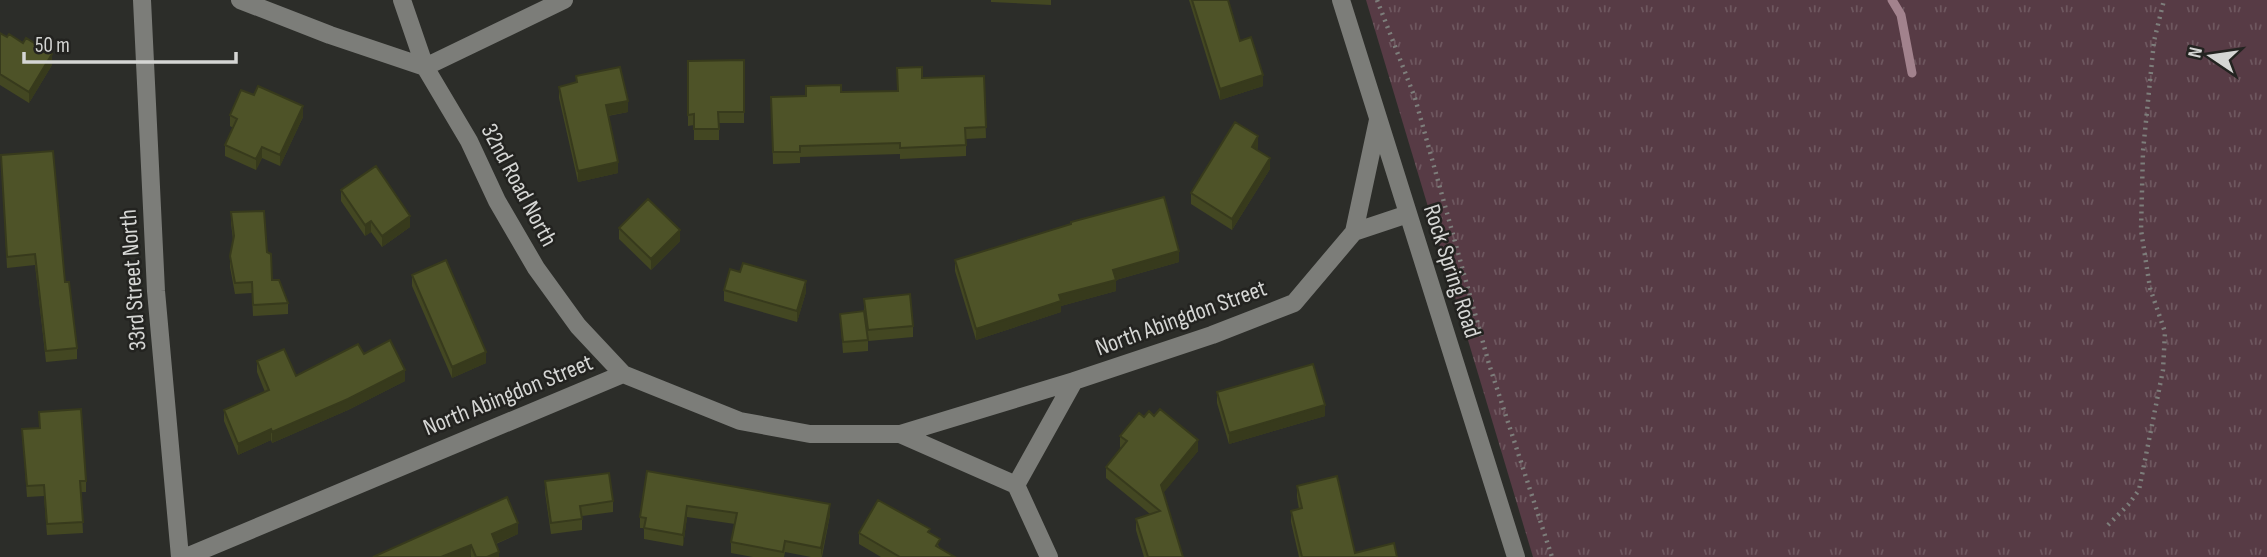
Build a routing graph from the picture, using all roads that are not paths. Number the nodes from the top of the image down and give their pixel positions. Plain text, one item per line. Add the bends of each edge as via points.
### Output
1 (142, 0) edge
2 (240, 0) edge
3 (402, 0) edge
4 (564, 0) edge
5 (1341, 0) edge
6 (425, 67) junction
7 (1378, 120) junction
8 (1408, 214) junction
9 (1354, 232) junction
10 (624, 374) junction
11 (1074, 382) junction
12 (900, 434) junction
13 (1016, 485) junction
14 (180, 557) edge
15 (186, 557) edge
16 (1049, 557) edge
17 (1517, 557) edge

1 - 14 street, 33rd Street North via 156,292
2 - 6 street
3 - 6 street, 32nd Road North
4 - 6 street
5 - 7 street, Rock Spring Road
6 - 10 street, 32nd Road North via 470,141 496,201 536,268 578,327
7 - 8 street, Rock Spring Road
7 - 9 street, North Abingdon Street
8 - 9 street
8 - 17 street, Rock Spring Road
9 - 11 street, North Abingdon Street via 1294,303
10 - 12 street, North Abingdon Street via 740,421 810,434
10 - 15 street, North Abingdon Street
11 - 12 street, North Abingdon Street
11 - 13 street, North Abingdon Street
12 - 13 street, North Abingdon Street
13 - 16 street

